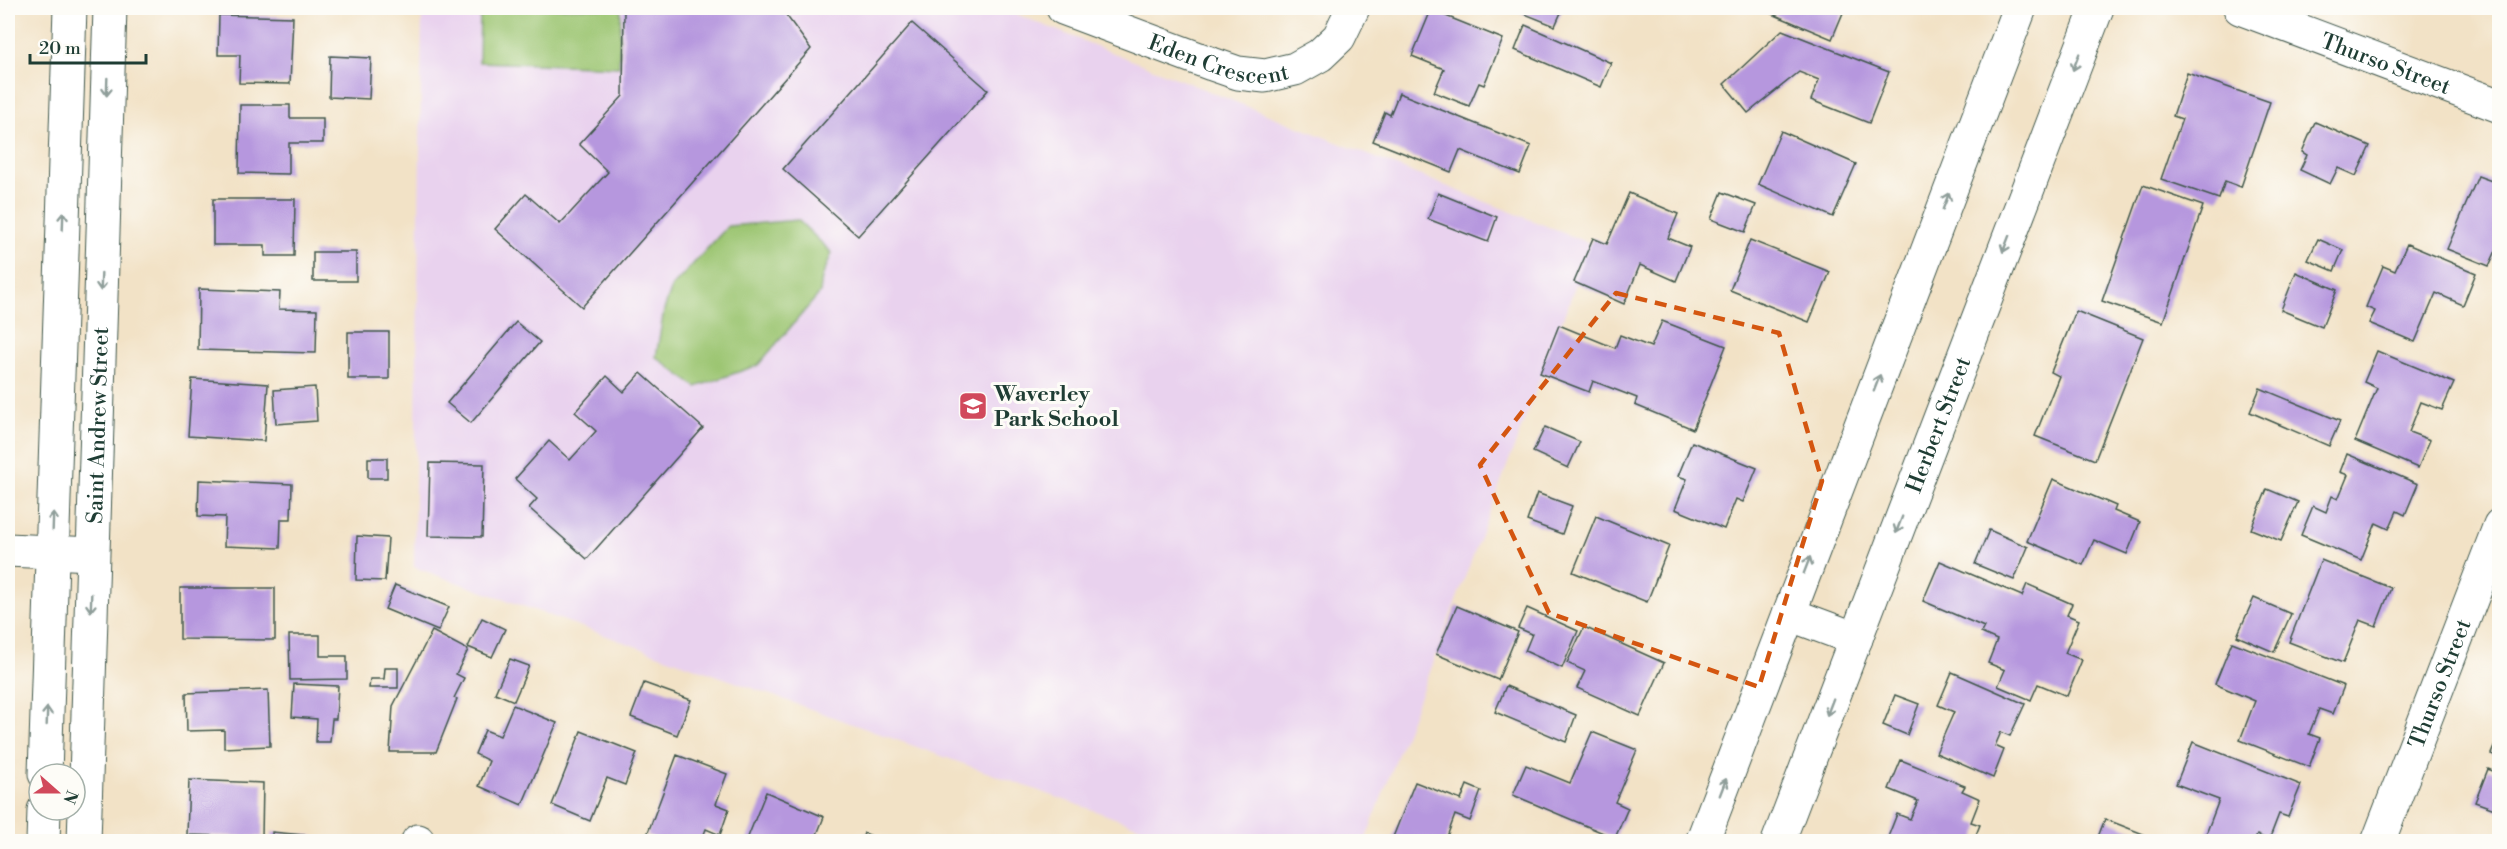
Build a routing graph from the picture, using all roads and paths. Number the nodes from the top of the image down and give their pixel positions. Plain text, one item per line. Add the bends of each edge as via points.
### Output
1 (70, 8) edge
2 (110, 8) edge
3 (1063, 8) edge
4 (1353, 8) edge
5 (2020, 8) edge
6 (2097, 8) edge
7 (2240, 8) edge
8 (2499, 106) edge
9 (2499, 525) edge
10 (8, 550) edge
11 (52, 552) junction
12 (92, 554) junction
13 (1789, 614) junction
14 (1856, 639) junction
15 (45, 762) edge
16 (44, 822) edge
17 (43, 842) edge
18 (84, 842) edge
19 (1702, 842) edge
20 (1778, 842) edge
21 (2378, 842) edge

11 -> 1 street, Saint Andrew Street
2 -> 12 street, Saint Andrew Street
3 - 4 street, Eden Crescent via 1238,73 1265,76 1295,69 1320,55 1339,37
13 -> 5 street
6 -> 14 street, Herbert Street
7 - 8 street, Thurso Street
9 - 21 street, Thurso Street
10 - 11 street
11 - 12 street
15 -> 11 street, Saint Andrew Street
12 -> 18 street, Saint Andrew Street
13 - 14 street
19 -> 13 street
14 -> 20 street, Herbert Street
16 - 17 street

